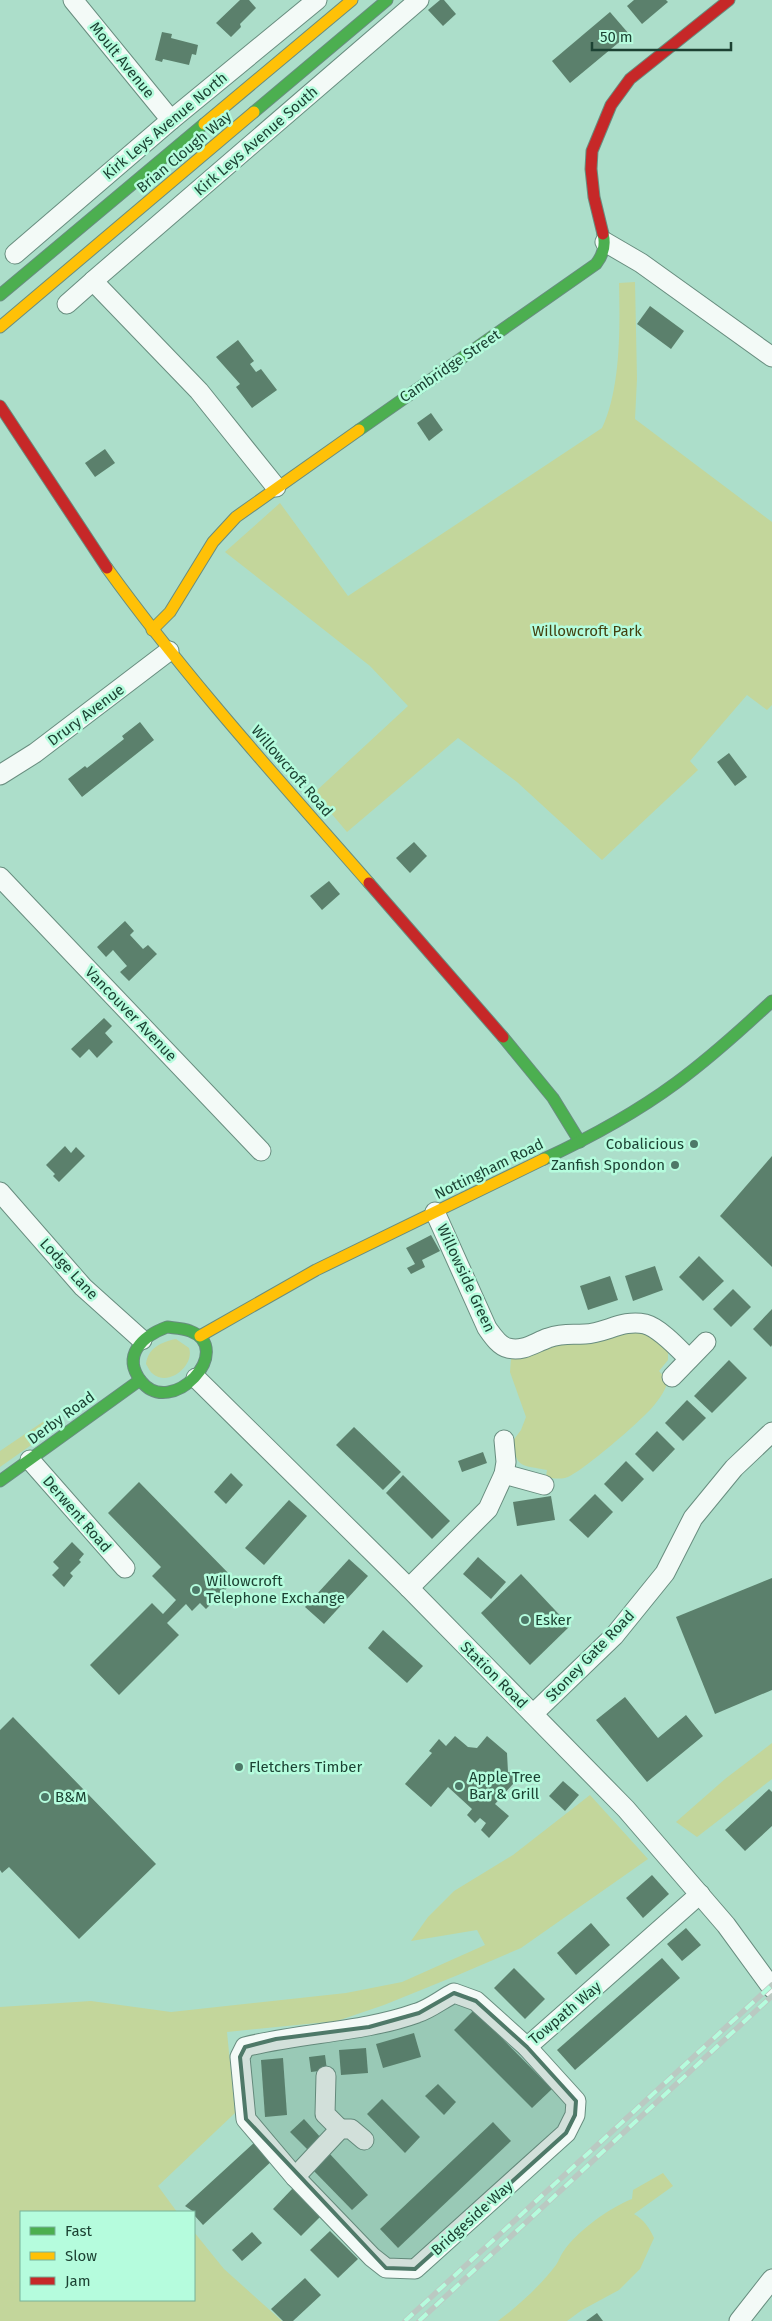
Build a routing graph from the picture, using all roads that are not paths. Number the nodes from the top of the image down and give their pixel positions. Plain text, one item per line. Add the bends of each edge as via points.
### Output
1 (73, 0) edge
2 (317, 0) edge
3 (352, 0) edge
4 (387, 0) edge
5 (418, 0) edge
6 (730, 0) edge
7 (171, 120) junction
8 (606, 242) junction
9 (15, 254) dead end
10 (93, 281) junction
11 (4, 291) edge
12 (66, 304) dead end
13 (0, 327) edge
14 (772, 357) edge
15 (0, 406) edge
16 (276, 487) junction
17 (152, 630) junction
18 (169, 650) junction
19 (0, 775) edge
20 (0, 878) edge
21 (772, 1001) edge
22 (580, 1142) junction
23 (261, 1151) dead end
24 (0, 1192) edge
25 (435, 1212) junction
26 (200, 1336) junction
27 (142, 1340) junction
28 (706, 1342) dead end
29 (690, 1359) junction
30 (672, 1377) dead end
31 (196, 1378) junction
32 (140, 1380) junction
33 (772, 1432) edge
34 (504, 1440) dead end
35 (30, 1460) junction
36 (504, 1474) junction
37 (0, 1481) edge
38 (544, 1485) dead end
39 (125, 1568) dead end
40 (409, 1588) junction
41 (533, 1714) junction
42 (700, 1894) junction
43 (772, 1988) edge
44 (527, 2047) junction
45 (245, 2048) joint
46 (326, 2076) dead end
47 (340, 2129) junction
48 (364, 2140) dead end
49 (295, 2177) junction
50 (772, 2279) edge
51 (739, 2321) edge

1 - 7 street, Moult Avenue
2 - 7 street, Kirk Leys Avenue North
3 - 11 main road, Brian Clough Way
4 - 13 main road, Brian Clough Way
5 - 10 street, Kirk Leys Avenue South
6 - 8 main road via 630,79 611,105 594,145 591,169 594,197
7 - 9 street, Kirk Leys Avenue North
8 - 14 street via 641,263
8 - 16 main road, Cambridge Street via 596,264
10 - 12 street, Kirk Leys Avenue South
10 - 16 street via 199,391
15 - 17 main road, Willowcroft Road
16 - 17 main road, Cambridge Street via 224,528 170,612
17 - 18 main road, Willowcroft Road
18 - 19 street, Drury Avenue via 34,753
18 - 22 main road, Willowcroft Road via 518,1055 553,1098
20 - 23 street, Vancouver Avenue
21 - 22 main road, Nottingham Road via 720,1049 675,1084
22 - 25 main road, Nottingham Road
24 - 27 street, Lodge Lane via 83,1287
25 - 26 main road, Nottingham Road via 316,1270
25 - 29 street, Willowside Green via 487,1328 506,1348 520,1350 547,1338 570,1333 586,1334 629,1322 646,1325
26 - 27 main road via 181,1327 167,1327
26 - 31 main road via 206,1345 207,1355
27 - 32 main road via 134,1360
28 - 29 street
29 - 30 street
31 - 32 main road via 182,1388 169,1391 155,1391
31 - 40 street, Station Road
32 - 35 main road, Derby Road
33 - 41 street, Stoney Gate Road via 734,1468 693,1518 665,1573 614,1636
34 - 36 street
35 - 37 main road, Derby Road
35 - 39 street, Derwent Road
36 - 38 street
36 - 40 street via 488,1509
40 - 41 street, Station Road
41 - 42 street, Station Road via 626,1809
42 - 43 street, Station Road
42 - 44 street, Towpath Way
44 - 45 street, Towpath Way via 476,2001 454,1993 419,2013 369,2027 276,2039
44 - 49 street, Bridgeside Way via 576,2102 575,2115 566,2133 415,2269 386,2268 372,2258
45 - 49 street, Bridgeside Way via 240,2057 246,2120
46 - 47 street via 325,2114
47 - 48 street via 351,2129
47 - 49 street
50 - 51 street

